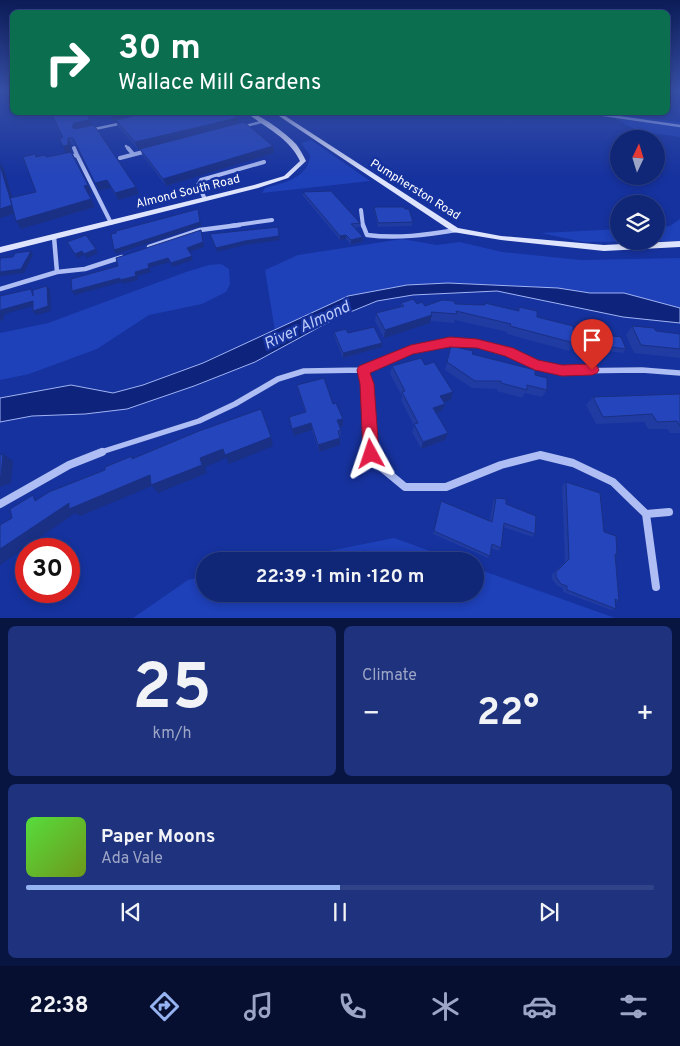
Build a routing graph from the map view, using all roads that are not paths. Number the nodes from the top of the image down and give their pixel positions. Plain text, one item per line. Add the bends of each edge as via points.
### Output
1 (257, 119) edge
2 (285, 119) edge
3 (126, 122) edge
4 (261, 122) junction
5 (88, 124) edge
6 (238, 128) edge
7 (91, 130) junction
8 (84, 131) edge
9 (126, 146) dead end
10 (74, 148) edge
11 (152, 150) edge
12 (133, 154) junction
13 (77, 155) junction
14 (120, 158) dead end
15 (59, 159) edge
16 (264, 162) dead end
17 (205, 199) junction
18 (361, 210) dead end
19 (272, 220) dead end
20 (111, 223) junction
21 (456, 230) junction
22 (54, 237) junction
23 (680, 244) edge
24 (146, 248) edge
25 (0, 250) edge
26 (129, 254) edge
27 (58, 272) junction
28 (0, 289) edge
29 (363, 370) junction
30 (680, 373) edge
31 (0, 504) edge
32 (669, 512) dead end
33 (646, 514) junction
34 (656, 587) dead end

1 - 4 main road, Almond South Road
2 - 21 main road, Pumpherston Road
3 - 7 street
4 - 6 street
4 - 17 main road, Almond South Road via 300,152 303,161 286,177
5 - 7 street
7 - 8 street
9 - 12 street
10 - 13 street
11 - 12 street
12 - 14 street
13 - 15 street
13 - 20 street
16 - 17 street via 198,182
17 - 20 main road, Almond South Road
18 - 21 street via 367,235 389,237
19 - 24 street via 200,230
20 - 22 main road, Almond South Road
21 - 23 main road, Pumpherston Road via 501,238 604,248
22 - 25 main road, Almond South Road
22 - 27 street
26 - 27 street via 85,269
27 - 28 street
29 - 30 street via 411,350 450,342 477,344 508,352 535,365 562,370
29 - 31 street via 304,371 278,379 199,421 91,455
29 - 33 street via 367,384 371,454 382,468 405,486 446,487 540,455 573,463 613,482
32 - 33 street
33 - 34 street

